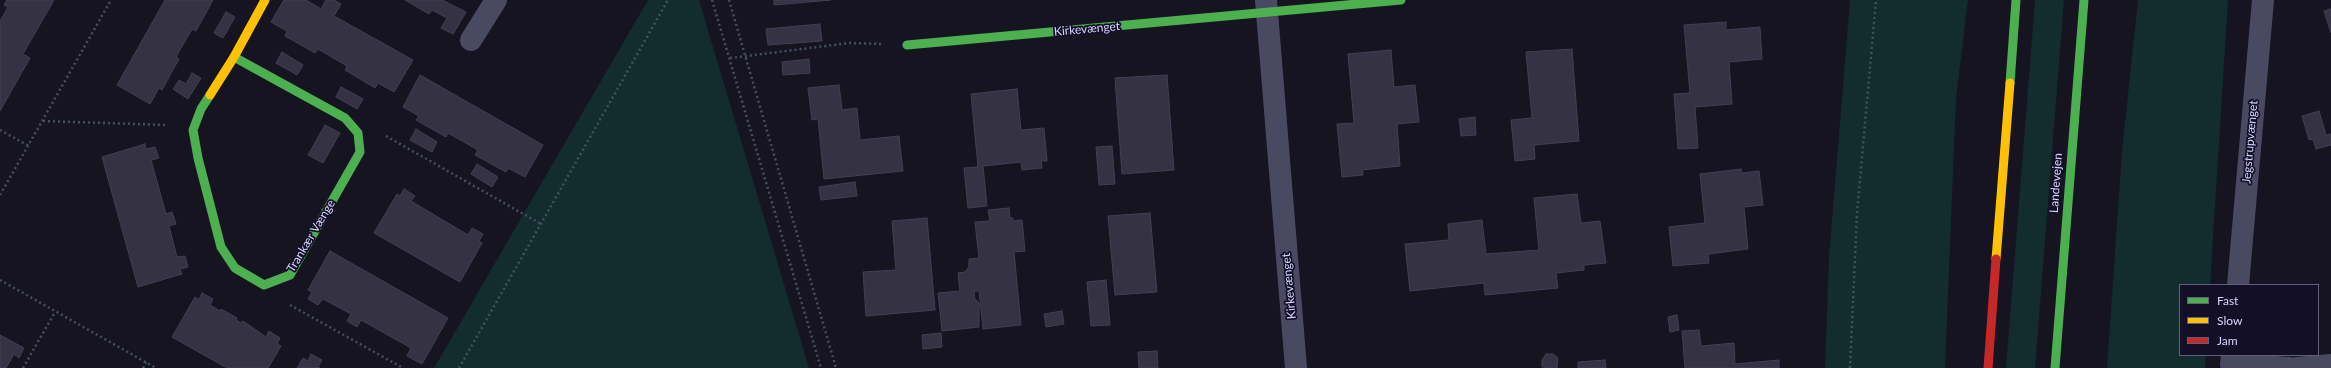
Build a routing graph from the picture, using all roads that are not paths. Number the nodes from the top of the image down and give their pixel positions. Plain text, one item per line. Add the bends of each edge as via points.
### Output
1 (265, 0) edge
2 (496, 0) edge
3 (1401, 0) edge
4 (2016, 0) edge
5 (2084, 0) edge
6 (2263, 0) edge
7 (1267, 6) edge
8 (471, 40) dead end
9 (907, 45) road end
10 (234, 57) junction
11 (2238, 284) edge
12 (2232, 356) edge
13 (2331, 365) edge
14 (1296, 368) edge
15 (1988, 368) edge
16 (2055, 368) edge
17 (2289, 368) edge
18 (2297, 368) edge

1 - 10 street, Trankær Vænge
2 - 8 street
3 - 7 street, Kirkevænget
4 - 15 street
5 - 16 street, Landevejen
6 - 11 street, Jegstrupvænget
7 - 9 street, Kirkevænget
7 - 14 street, Kirkevænget
10 - 10 street, Trankær Vænge via 201,109 193,130 221,247 235,268 264,285 290,275 360,152 358,133 345,118
12 - 17 street via 2231,364
13 - 18 street

